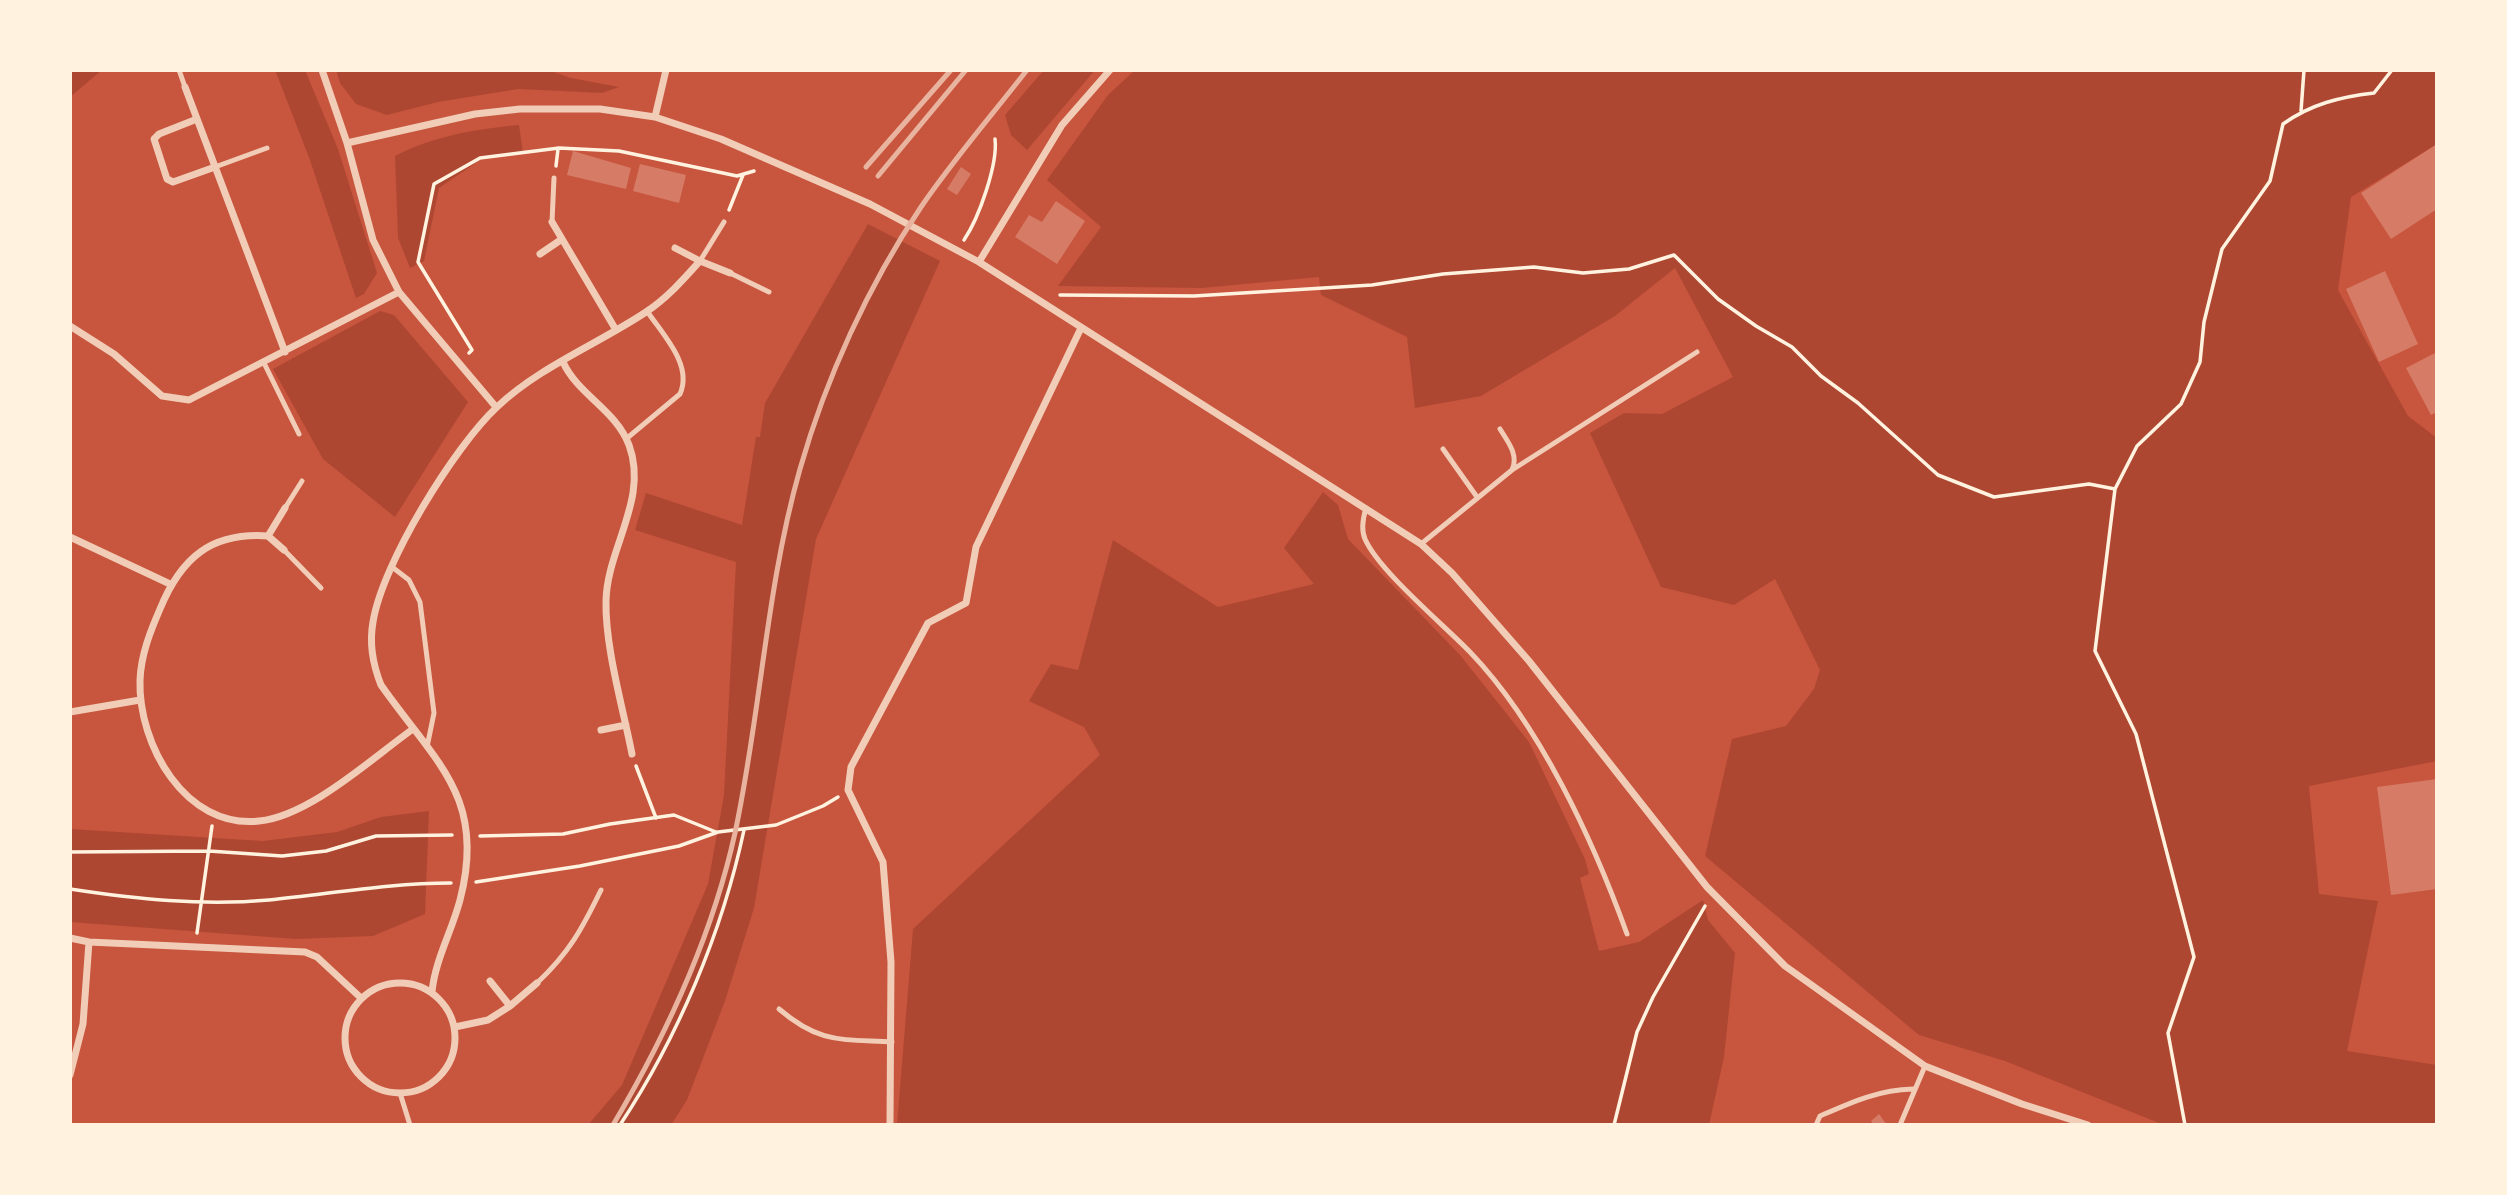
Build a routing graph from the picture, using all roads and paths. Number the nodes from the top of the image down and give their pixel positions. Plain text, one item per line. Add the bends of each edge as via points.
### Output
1 (179, 70) edge
2 (322, 70) edge
3 (666, 70) edge
4 (1110, 70) edge
5 (2304, 70) edge
6 (2392, 70) edge
7 (185, 87) joint
8 (2301, 111) junction
9 (654, 117) junction
10 (197, 119) junction
11 (995, 139) dead end
12 (347, 143) junction
13 (267, 148) dead end
14 (215, 167) junction
15 (754, 171) dead end
16 (743, 174) junction
17 (554, 178) dead end
18 (552, 222) joint
19 (724, 222) joint
20 (562, 239) junction
21 (675, 248) dead end
22 (957, 250) junction
23 (540, 254) dead end
24 (700, 261) junction
25 (979, 262) junction
26 (730, 273) joint
27 (399, 292) junction
28 (769, 292) dead end
29 (1031, 295) junction
30 (648, 311) junction
31 (70, 326) edge
32 (1081, 328) junction
33 (616, 330) junction
34 (285, 352) junction
35 (1697, 352) dead end
36 (460, 362) junction
37 (563, 362) junction
38 (264, 363) junction
39 (496, 407) junction
40 (1500, 429) dead end
41 (299, 434) dead end
42 (626, 439) junction
43 (1443, 449) dead end
44 (1512, 470) junction
45 (302, 481) dead end
46 (2115, 489) junction
47 (1477, 497) junction
48 (1366, 507) junction
49 (285, 508) joint
50 (268, 536) junction
51 (70, 537) edge
52 (1421, 544) junction
53 (284, 550) joint
54 (392, 567) junction
55 (170, 584) junction
56 (321, 588) dead end
57 (140, 700) junction
58 (70, 712) edge
59 (626, 725) junction
60 (413, 729) junction
61 (601, 730) dead end
62 (427, 747) junction
63 (632, 754) joint
64 (848, 790) junction
65 (214, 814) junction
66 (656, 818) junction
67 (744, 830) junction
68 (718, 832) junction
69 (469, 836) junction
70 (209, 851) junction
71 (70, 852) edge
72 (464, 883) junction
73 (70, 889) edge
74 (601, 890) dead end
75 (201, 902) junction
76 (1704, 906) dead end
77 (1627, 934) dead end
78 (70, 939) edge
79 (89, 942) junction
80 (195, 946) junction
81 (490, 981) dead end
82 (537, 983) joint
83 (432, 992) junction
84 (362, 998) junction
85 (510, 1006) junction
86 (779, 1009) dead end
87 (455, 1027) junction
88 (892, 1042) junction
89 (1925, 1066) junction
90 (70, 1075) edge
91 (1913, 1089) junction
92 (400, 1093) junction
93 (410, 1125) edge
94 (620, 1125) edge
95 (890, 1125) edge
96 (1614, 1125) edge
97 (1816, 1125) edge
98 (1900, 1125) edge
99 (2088, 1125) edge
100 (2185, 1125) edge

1 - 7 lane
2 - 12 street
3 - 9 street
4 - 25 street via 1062,125
5 - 8 path
6 - 8 path via 2374,93 2341,97
7 - 10 street
8 - 46 path via 2283,124 2270,181 2222,249 2204,322 2200,362 2181,404 2137,446
9 - 12 street via 600,109 520,109 475,114
9 - 22 street via 721,139 870,204
10 - 14 street
10 - 14 street via 154,139 159,158 173,182
11 - 22 path via 991,174
12 - 27 street via 373,240
13 - 14 lane
14 - 34 street
15 - 16 path
16 - 19 path
16 - 36 path via 619,151 559,148 480,158 434,184 418,262 472,350
17 - 18 lane
18 - 20 street
19 - 24 lane
20 - 23 street
20 - 33 street
21 - 24 street
22 - 25 street
24 - 26 street
24 - 30 street
25 - 29 street
26 - 28 lane
27 - 34 street
27 - 36 street
29 - 32 street
29 - 46 path via 1208,295 1372,285 1534,267 1583,273 1629,269 1674,255 1718,299 1792,347 1938,475 1994,497 2088,484
30 - 33 street
30 - 42 lane via 682,366 684,385 680,394
31 - 38 street via 172,400 198,397
32 - 48 street
32 - 64 street via 976,547 966,603 928,622 851,767
33 - 37 street
34 - 38 street
35 - 44 lane
36 - 39 street
37 - 39 street
37 - 42 street
38 - 41 lane
39 - 54 street via 450,467
40 - 44 lane via 1512,449
42 - 59 street via 633,459 634,486 606,599
43 - 47 lane
44 - 47 lane
45 - 49 lane
46 - 100 path via 2095,651 2136,734 2194,957 2168,1032
47 - 52 lane
48 - 52 street
48 - 77 lane via 1365,539 1386,568 1473,654 1522,716 1605,874
49 - 50 street
50 - 53 street
50 - 55 street via 241,534 195,555
51 - 55 street
52 - 89 street via 1529,661 1713,894 1785,966
53 - 56 lane
54 - 60 street via 373,623 372,656 381,685
54 - 62 lane via 408,580 420,602 434,713
55 - 57 street via 142,659
57 - 58 street
57 - 65 street via 149,737 166,770 187,796
59 - 61 street
59 - 63 street
60 - 62 street
60 - 65 street via 284,815 244,821
62 - 69 street via 453,786
63 - 66 path
64 - 67 path via 776,825
64 - 88 street via 883,862
65 - 70 path
66 - 68 path via 674,815
66 - 69 path via 562,834
67 - 68 path
67 - 94 path via 727,896 688,1000
68 - 72 path via 679,846 580,866
69 - 70 path via 376,836 326,851 282,856
69 - 72 street
70 - 71 path
70 - 75 path
72 - 75 path via 398,883 268,900
72 - 83 street
73 - 75 path via 140,900
74 - 82 lane via 579,937
75 - 80 path
76 - 96 path via 1637,1032
78 - 79 street
79 - 80 street
79 - 90 street via 83,1024
80 - 84 street via 305,952 317,957
81 - 85 street
82 - 85 street
83 - 84 street via 401,982 380,986
83 - 87 street via 445,1004
84 - 92 street via 346,1027 346,1050 366,1081
85 - 87 street via 488,1020
86 - 88 lane via 803,1029 834,1039
87 - 92 street via 455,1051 444,1072 426,1087
88 - 95 street
89 - 91 lane
89 - 99 street
91 - 97 lane via 1886,1089 1862,1097 1820,1116
91 - 98 lane
92 - 93 lane

